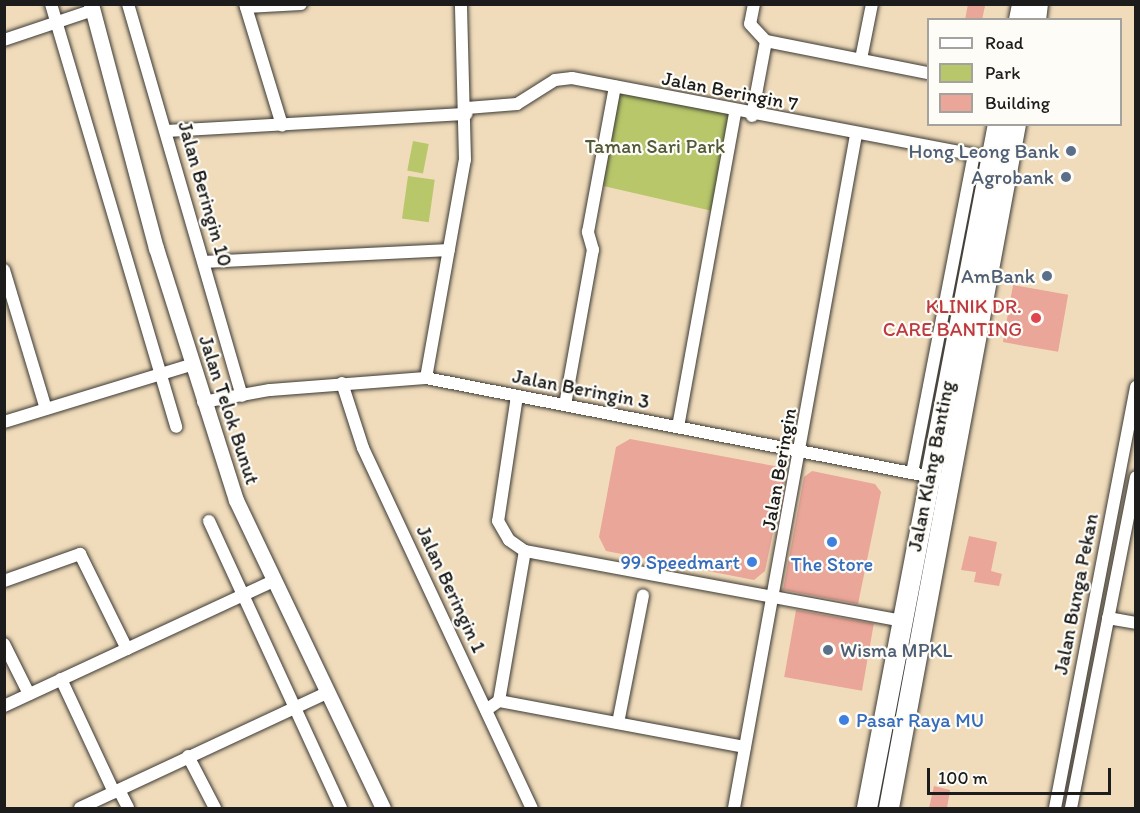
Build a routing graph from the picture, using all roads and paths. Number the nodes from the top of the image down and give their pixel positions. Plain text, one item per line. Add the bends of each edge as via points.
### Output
1 (51, 4) edge
2 (128, 4) edge
3 (301, 4) edge
4 (461, 4) edge
5 (754, 4) edge
6 (872, 4) edge
7 (246, 6) edge
8 (92, 7) edge
9 (57, 23) junction
10 (763, 39) junction
11 (4, 40) edge
12 (861, 59) junction
13 (927, 72) edge
14 (615, 86) junction
15 (467, 111) junction
16 (735, 114) junction
17 (752, 117) junction
18 (282, 125) junction
19 (997, 126) edge
20 (1016, 126) edge
21 (168, 131) junction
22 (856, 135) junction
23 (983, 157) junction
24 (449, 250) junction
25 (204, 262) junction
26 (4, 270) edge
27 (10, 308) edge
28 (191, 365) junction
29 (160, 375) junction
30 (426, 378) junction
31 (342, 382) junction
32 (1136, 387) edge
33 (242, 396) junction
34 (517, 396) junction
35 (203, 402) junction
36 (565, 405) junction
37 (46, 409) junction
38 (4, 422) edge
39 (176, 427) dead end
40 (678, 427) junction
41 (803, 452) junction
42 (920, 475) junction
43 (1136, 477) edge
44 (950, 480) junction
45 (1116, 489) junction
46 (1132, 492) junction
47 (209, 521) dead end
48 (525, 551) junction
49 (4, 581) edge
50 (271, 582) junction
51 (643, 595) dead end
52 (242, 597) junction
53 (774, 600) junction
54 (1108, 618) junction
55 (902, 621) junction
56 (1136, 623) edge
57 (4, 644) edge
58 (127, 649) junction
59 (61, 680) junction
60 (327, 693) junction
61 (29, 694) junction
62 (499, 701) junction
63 (4, 706) edge
64 (291, 707) junction
65 (486, 710) junction
66 (618, 723) junction
67 (746, 747) junction
68 (188, 756) junction
69 (116, 791) junction
70 (80, 808) edge
71 (128, 808) edge
72 (215, 808) edge
73 (341, 808) edge
74 (383, 808) edge
75 (532, 808) edge
76 (734, 808) edge
77 (867, 808) edge
78 (889, 808) edge
79 (1055, 808) edge
80 (1071, 808) edge

1 - 9 street
2 - 21 street, Jalan Beringin 10
3 - 7 street
4 - 15 street
5 - 10 street via 750,24
6 - 12 street
7 - 18 street
8 - 9 street
8 - 28 street, Jalan Telok Bunut
9 - 11 street
9 - 29 street
10 - 12 street
10 - 17 street
12 - 13 street
14 - 15 street, Jalan Beringin 7 via 560,78 517,104
14 - 16 street, Jalan Beringin 7
14 - 36 street via 588,232 593,250
15 - 18 street, Jalan Beringin 7
15 - 24 street via 465,160
16 - 17 street, Jalan Beringin 7
16 - 40 street
17 - 22 street, Jalan Beringin 7
18 - 21 street, Jalan Beringin 7
19 - 23 highway, Jalan Klang Banting
20 - 44 highway, Jalan Klang Banting
21 - 25 street, Jalan Beringin 10
22 - 23 street, Jalan Beringin 7
22 - 41 street, Jalan Beringin
23 - 42 highway, Jalan Klang Banting
24 - 25 street
24 - 30 street
25 - 33 street, Jalan Beringin 10
26 - 27 street
27 - 37 street
28 - 29 street
28 - 35 street, Jalan Telok Bunut
29 - 37 street
29 - 39 street
30 - 31 street, Jalan Beringin 3
30 - 34 street, Jalan Beringin 3
31 - 33 street, Jalan Beringin 3
31 - 65 street, Jalan Beringin 1 via 363,448
32 - 45 street, Jalan Bunga Pekan
33 - 35 street, Jalan Beringin 3
34 - 36 street, Jalan Beringin 3
34 - 48 street via 498,521 509,540
35 - 50 street, Jalan Telok Bunut
36 - 40 street, Jalan Beringin 3
37 - 38 street
40 - 41 street, Jalan Beringin 3
41 - 42 street, Jalan Beringin 3
41 - 53 street, Jalan Beringin
42 - 44 street, Jalan Beringin 3
42 - 55 highway, Jalan Klang Banting
43 - 46 street, Jalan Bunga Pekan
44 - 78 highway, Jalan Klang Banting
45 - 46 street
45 - 79 street, Jalan Bunga Pekan
46 - 54 street, Jalan Bunga Pekan
47 - 52 street
48 - 53 street
48 - 62 street
49 - 58 street via 80,554
50 - 52 street
50 - 60 street, Jalan Telok Bunut
51 - 66 street
52 - 58 street
52 - 64 street
53 - 55 street
53 - 67 street, Jalan Beringin
54 - 56 street
54 - 80 street, Jalan Bunga Pekan
55 - 77 highway, Jalan Klang Banting
57 - 61 street
58 - 59 street
59 - 61 street
59 - 69 street
60 - 64 street
60 - 74 street, Jalan Telok Bunut
61 - 63 street
62 - 65 street
62 - 66 street
64 - 68 street
64 - 73 street
65 - 75 street, Jalan Beringin 1
66 - 67 street
67 - 76 street, Jalan Beringin
68 - 69 street
68 - 72 street
69 - 70 street
69 - 71 street

